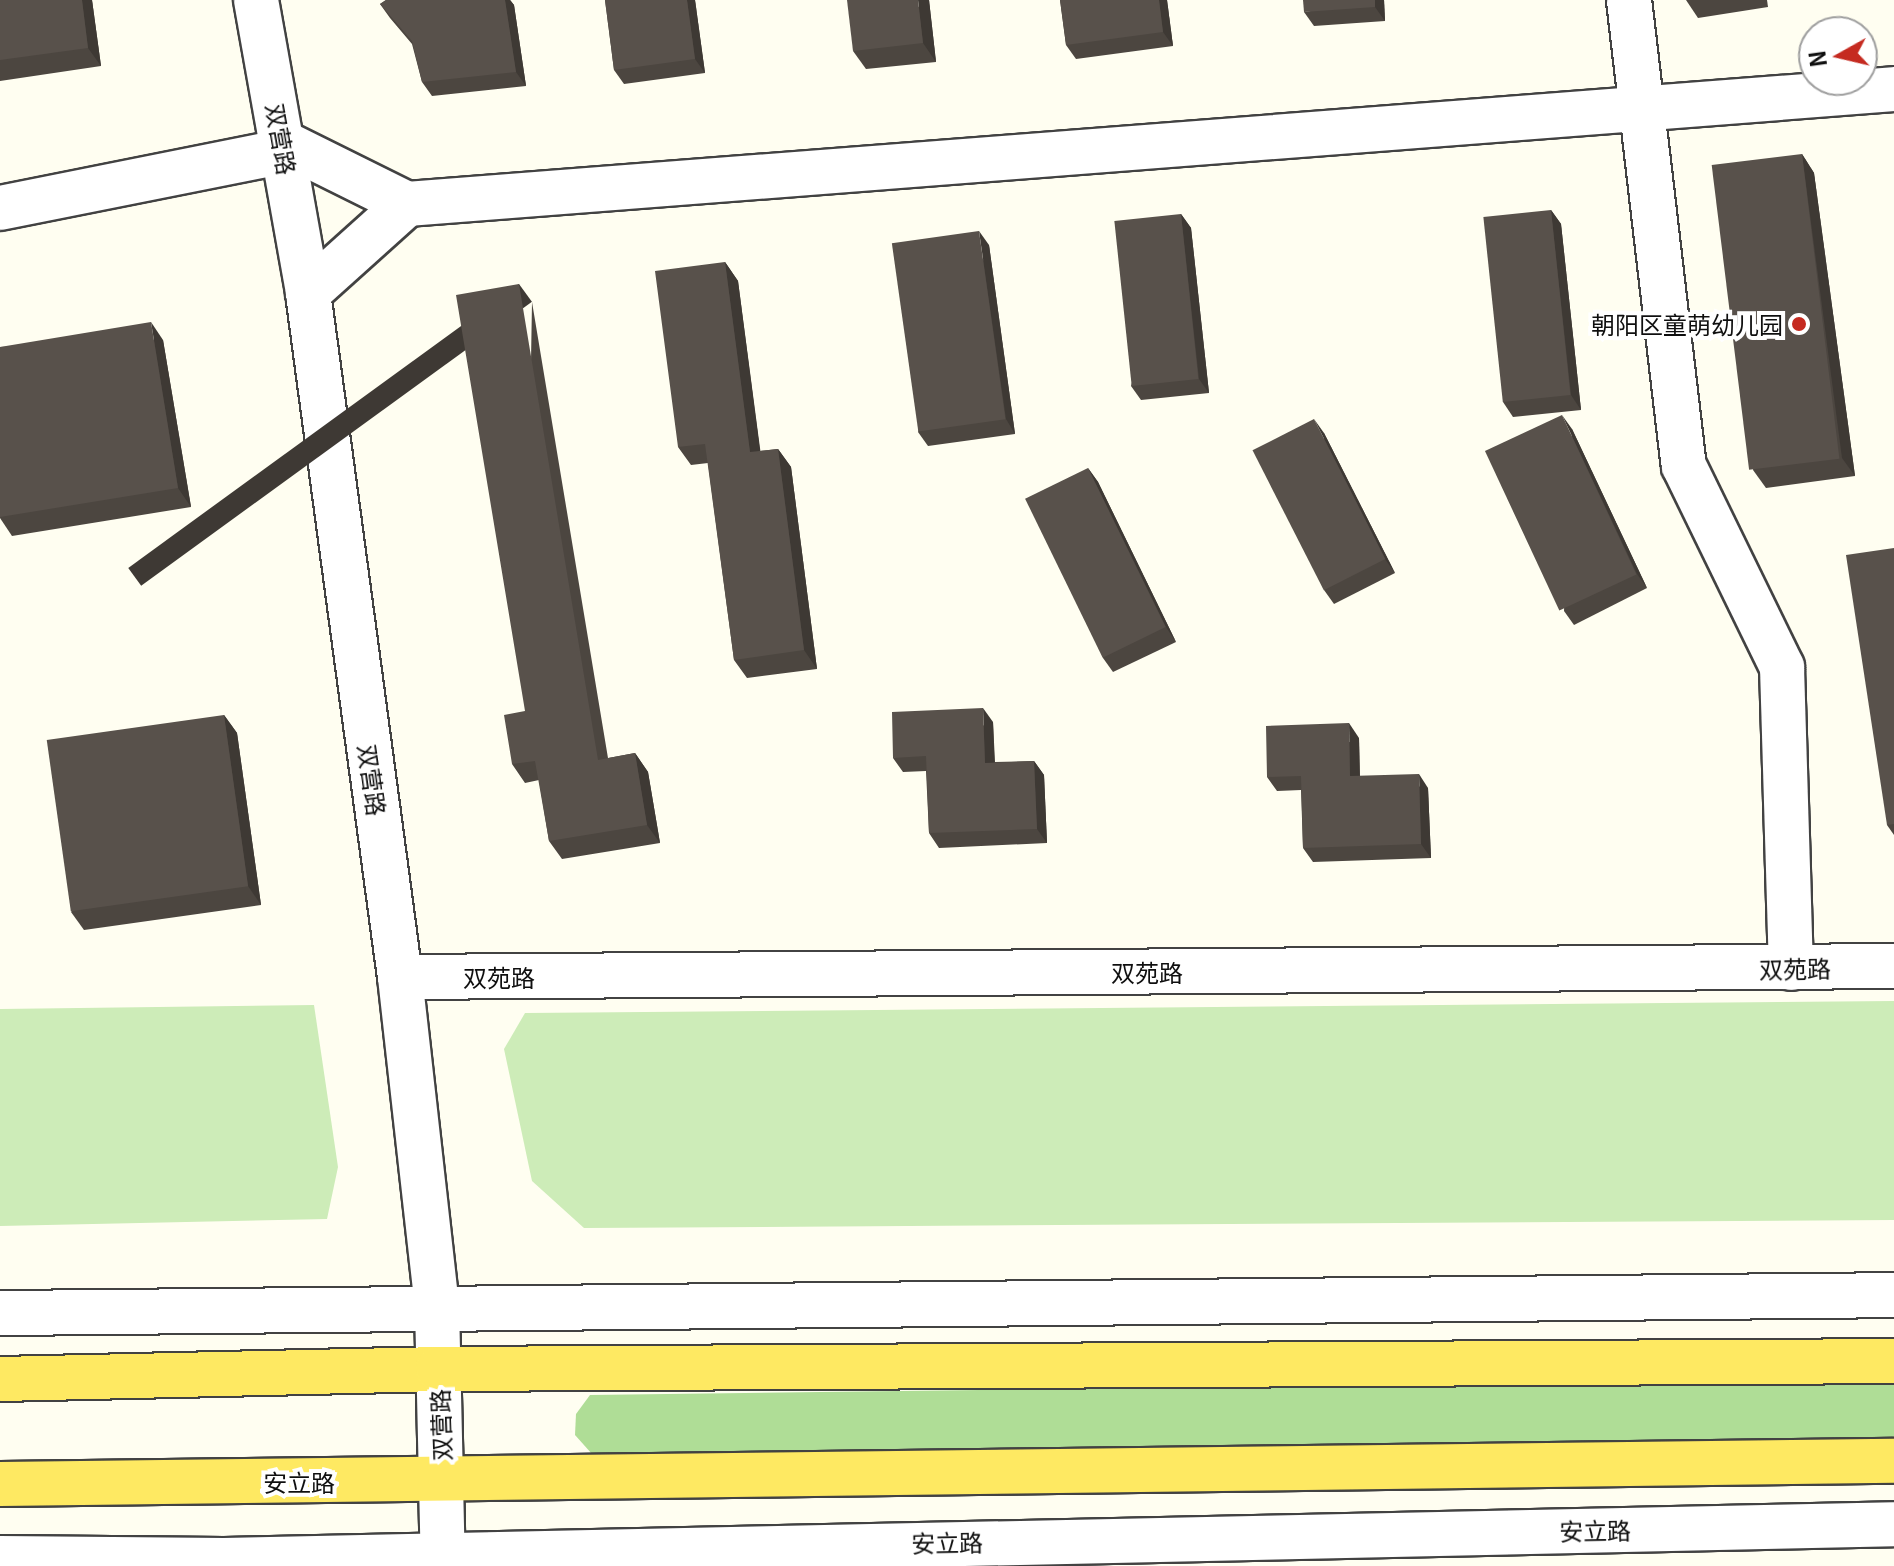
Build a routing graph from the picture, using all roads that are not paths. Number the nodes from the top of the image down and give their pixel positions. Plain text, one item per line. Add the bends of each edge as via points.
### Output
1 (256, 0) edge
2 (1629, 0) edge
3 (1894, 89) edge
4 (1641, 106) junction
5 (283, 146) junction
6 (407, 204) junction
7 (0, 208) edge
8 (308, 293) junction
9 (1894, 966) edge
10 (1791, 968) junction
11 (400, 977) junction
12 (1894, 1295) edge
13 (437, 1306) junction
14 (0, 1313) edge
15 (1894, 1361) edge
16 (438, 1369) junction
17 (0, 1379) edge
18 (1894, 1461) edge
19 (443, 1482) junction
20 (0, 1484) edge
21 (1894, 1524) edge
22 (1506, 1549) edge
23 (0, 1558) edge
24 (444, 1559) edge
25 (224, 1563) edge

1 - 5 street, 双营路
2 - 4 street
3 - 4 street
4 - 6 street
4 - 10 street via 1684,466 1782,667
5 - 6 street
5 - 7 street
5 - 8 street, 双营路
6 - 8 street
8 - 11 street, 双营路
9 - 10 street, 双苑路
10 - 11 street, 双苑路
11 - 13 street, 双营路
12 - 13 street
13 - 14 street
13 - 16 street, 双营路
15 - 16 main road
16 - 17 main road
16 - 19 street, 双营路
18 - 19 main road, 安立路
19 - 20 main road, 安立路
19 - 24 street, 双营路
21 - 22 street, 安立路
22 - 24 street, 安立路
23 - 25 street, 安立路
24 - 25 street, 安立路

